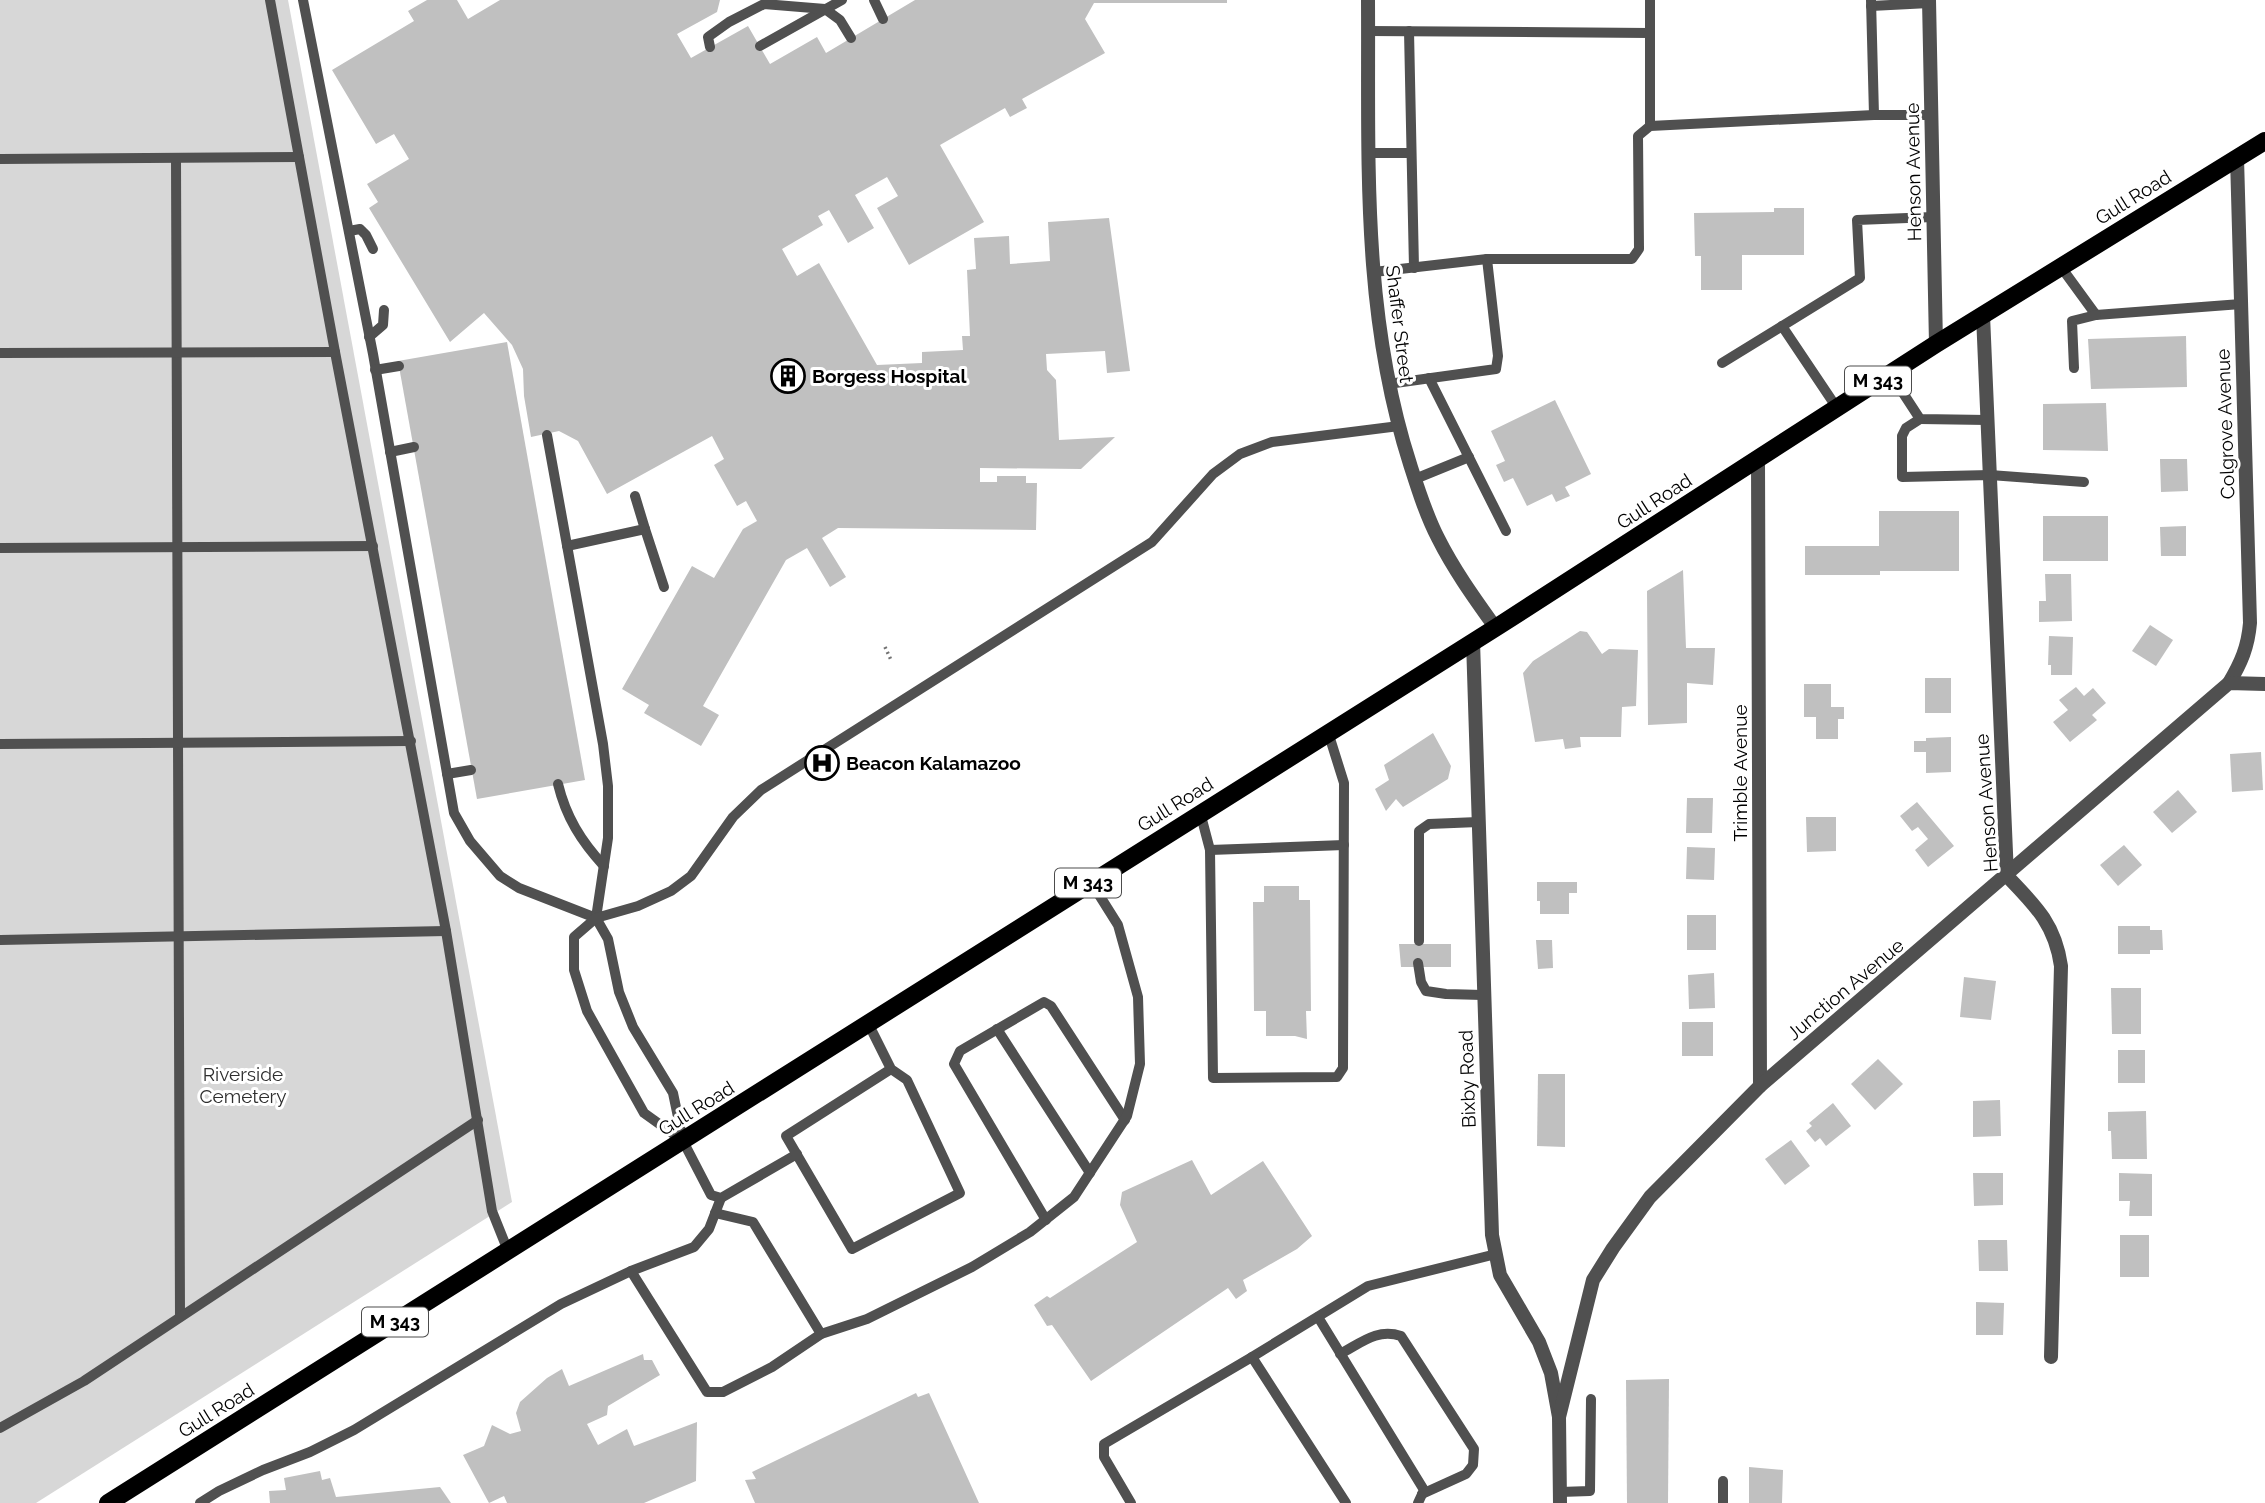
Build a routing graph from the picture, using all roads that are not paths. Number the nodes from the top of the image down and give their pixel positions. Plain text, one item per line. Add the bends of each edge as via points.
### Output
1 (270, 0) edge
2 (303, 0) edge
3 (842, 0) edge
4 (874, 0) edge
5 (1368, 0) edge
6 (1650, 0) edge
7 (1929, 1) edge
8 (1871, 3) edge
9 (825, 9) junction
10 (883, 19) dead end
11 (1409, 30) junction
12 (1368, 31) junction
13 (1650, 33) junction
14 (851, 38) dead end
15 (760, 46) dead end
16 (709, 47) dead end
17 (1874, 114) junction
18 (1931, 115) junction
19 (1650, 126) junction
20 (2265, 141) edge
21 (1368, 153) junction
22 (1411, 153) junction
23 (299, 157) junction
24 (176, 158) junction
25 (2237, 158) junction
26 (0, 159) edge
27 (1933, 217) junction
28 (349, 231) junction
29 (373, 249) dead end
30 (1487, 259) junction
31 (2061, 267) junction
32 (1414, 268) junction
33 (1374, 272) junction
34 (2241, 304) junction
35 (384, 310) dead end
36 (1983, 315) junction
37 (2096, 315) junction
38 (1782, 326) junction
39 (369, 337) junction
40 (1936, 344) junction
41 (177, 352) junction
42 (335, 352) junction
43 (0, 353) edge
44 (1722, 363) dead end
45 (399, 366) dead end
46 (2074, 368) dead end
47 (376, 370) junction
48 (1890, 373) junction
49 (1429, 378) junction
50 (1388, 384) junction
51 (1837, 408) junction
52 (1920, 419) junction
53 (1987, 420) junction
54 (1399, 426) junction
55 (547, 435) dead end
56 (414, 447) dead end
57 (390, 452) junction
58 (1469, 457) junction
59 (1758, 460) junction
60 (1990, 475) junction
61 (1415, 479) junction
62 (2084, 482) dead end
63 (635, 496) dead end
64 (645, 529) junction
65 (1506, 531) dead end
66 (373, 546) junction
67 (567, 546) junction
68 (177, 547) junction
69 (0, 548) edge
70 (664, 587) dead end
71 (1495, 628) junction
72 (1473, 641) junction
73 (2229, 684) junction
74 (2265, 684) edge
75 (1328, 732) junction
76 (411, 740) junction
77 (178, 742) junction
78 (0, 744) edge
79 (471, 770) dead end
80 (447, 774) junction
81 (558, 784) dead end
82 (1200, 812) junction
83 (1478, 822) junction
84 (1344, 845) junction
85 (1210, 850) junction
86 (604, 866) junction
87 (2007, 876) junction
88 (1091, 881) junction
89 (596, 918) junction
90 (446, 931) junction
91 (179, 936) junction
92 (0, 940) edge
93 (1419, 941) dead end
94 (1418, 963) dead end
95 (1483, 995) junction
96 (868, 1023) junction
97 (997, 1029) junction
98 (891, 1069) junction
99 (1760, 1086) junction
100 (478, 1120) junction
101 (1125, 1120) junction
102 (683, 1141) junction
103 (797, 1154) junction
104 (1090, 1173) junction
105 (720, 1198) junction
106 (715, 1213) junction
107 (1046, 1220) junction
108 (508, 1251) junction
109 (1496, 1254) junction
110 (631, 1271) junction
111 (180, 1317) junction
112 (1318, 1317) junction
113 (821, 1334) junction
114 (1340, 1354) junction
115 (1252, 1357) junction
116 (2051, 1357) dead end
117 (1591, 1399) dead end
118 (1559, 1417) junction
119 (0, 1427) edge
120 (1723, 1480) dead end
121 (1590, 1491) junction
122 (1560, 1498) edge
123 (1420, 1499) edge
124 (108, 1503) edge
125 (200, 1503) edge
126 (1131, 1503) edge
127 (1346, 1503) edge
128 (1590, 1503) edge
129 (1723, 1503) edge

1 - 23 lane
2 - 28 lane
3 - 9 lane
4 - 10 lane
5 - 12 street, Shaffer Street
6 - 13 lane
7 - 8 lane
7 - 18 street, Henson Avenue
8 - 17 lane
9 - 14 lane via 840,20
9 - 15 lane
9 - 16 lane via 764,4 708,37
11 - 12 lane
11 - 13 lane
11 - 22 lane
12 - 21 street, Shaffer Street
13 - 19 lane
17 - 18 lane
17 - 19 lane
18 - 27 street, Henson Avenue
19 - 30 lane via 1638,136 1639,249 1632,259
20 - 25 main road, Gull Road / M 343
21 - 22 lane
21 - 33 street, Shaffer Street
22 - 32 lane
23 - 24 lane
23 - 42 lane
24 - 26 lane
24 - 41 lane
25 - 31 main road, Gull Road / M 343
25 - 34 street, Colgrove Avenue
27 - 38 lane via 1857,220 1860,278
27 - 40 street, Henson Avenue
28 - 29 lane via 360,229
28 - 39 lane
30 - 32 lane
30 - 49 lane via 1496,369
31 - 36 main road, Gull Road / M 343
31 - 37 lane
32 - 33 lane
33 - 50 street, Shaffer Street
34 - 37 lane
34 - 73 street, Colgrove Avenue via 2250,623 2245,653
35 - 39 lane via 383,325
36 - 40 main road, Gull Road / M 343
36 - 53 street, Henson Avenue
37 - 46 lane via 2072,321
38 - 44 lane
38 - 51 lane
39 - 47 lane
40 - 48 main road, Gull Road / M 343
41 - 42 lane
41 - 43 lane
41 - 68 lane
42 - 66 lane
45 - 47 lane
47 - 57 lane
48 - 51 main road, Gull Road / M 343
48 - 52 lane
49 - 50 lane
49 - 58 lane
50 - 54 street, Shaffer Street
51 - 59 main road, Gull Road / M 343
52 - 53 lane
52 - 60 lane via 1902,436 1902,477
53 - 60 street, Henson Avenue
54 - 61 street, Shaffer Street
54 - 89 lane via 1272,442 1240,454 1213,474 1152,542 761,790 733,817 691,876 671,891
55 - 67 lane
56 - 57 lane
57 - 80 lane
58 - 61 lane
58 - 65 lane
59 - 71 main road, Gull Road / M 343
59 - 99 street, Trimble Avenue
60 - 62 lane
60 - 87 street, Henson Avenue
61 - 71 street, Shaffer Street via 1437,538
63 - 64 lane
64 - 67 lane
64 - 70 lane
66 - 68 lane
66 - 76 lane
67 - 86 lane via 608,786
68 - 69 lane
68 - 77 lane
71 - 72 main road, Gull Road / M 343
72 - 75 main road, Gull Road / M 343
72 - 83 street, Bixby Road
73 - 74 street
73 - 87 street, Junction Avenue
75 - 82 main road, Gull Road / M 343
75 - 84 lane via 1344,783
76 - 77 lane
76 - 90 lane
77 - 78 lane
77 - 91 lane
79 - 80 lane
80 - 89 lane via 454,813 470,841 500,876
81 - 86 lane via 564,808 584,844
82 - 85 lane
82 - 88 main road, Gull Road / M 343
83 - 93 lane via 1429,824 1419,831
83 - 95 street, Bixby Road
84 - 85 lane
84 - 85 lane via 1343,1068 1337,1077 1213,1078
86 - 89 lane
87 - 99 street, Junction Avenue
87 - 116 street, Henson Avenue via 2045,917 2061,965
88 - 96 main road, Gull Road / M 343
88 - 101 lane via 1118,925 1138,997 1140,1064
89 - 102 lane via 608,939 619,992 633,1027 673,1093
89 - 102 lane via 574,937 574,970 587,1011 644,1113
90 - 91 lane
90 - 100 lane
91 - 92 lane
91 - 111 lane
94 - 95 lane via 1426,991
95 - 109 street, Bixby Road via 1489,1191
96 - 98 lane
96 - 102 main road, Gull Road / M 343
97 - 101 lane via 1044,1002 1051,1006
97 - 104 lane
97 - 107 lane via 960,1051 954,1064
98 - 103 lane via 786,1136
98 - 103 lane via 906,1080 960,1193 852,1249
99 - 118 street, Junction Avenue via 1650,1198 1593,1280
100 - 108 lane via 492,1211
100 - 111 lane
101 - 104 lane
102 - 105 lane via 710,1195
102 - 108 main road, Gull Road / M 343
103 - 105 lane
104 - 107 lane via 1074,1197
105 - 106 lane
106 - 110 lane via 694,1247
106 - 113 lane via 753,1222
107 - 113 lane via 972,1267 867,1319
108 - 124 main road, Gull Road / M 343
109 - 112 lane via 1368,1286
109 - 118 street, Bixby Road via 1500,1275 1544,1354
110 - 113 lane via 708,1392 736,1386
110 - 125 lane via 561,1304 354,1430
111 - 119 lane via 84,1381
112 - 114 lane
112 - 115 lane
114 - 123 lane via 1424,1490
114 - 123 lane via 1377,1334 1401,1336 1474,1449 1473,1465 1466,1474
115 - 126 lane via 1104,1444 1104,1457
115 - 127 lane
117 - 121 lane
118 - 122 street, Bixby Road
120 - 129 lane
121 - 122 lane
121 - 128 lane

